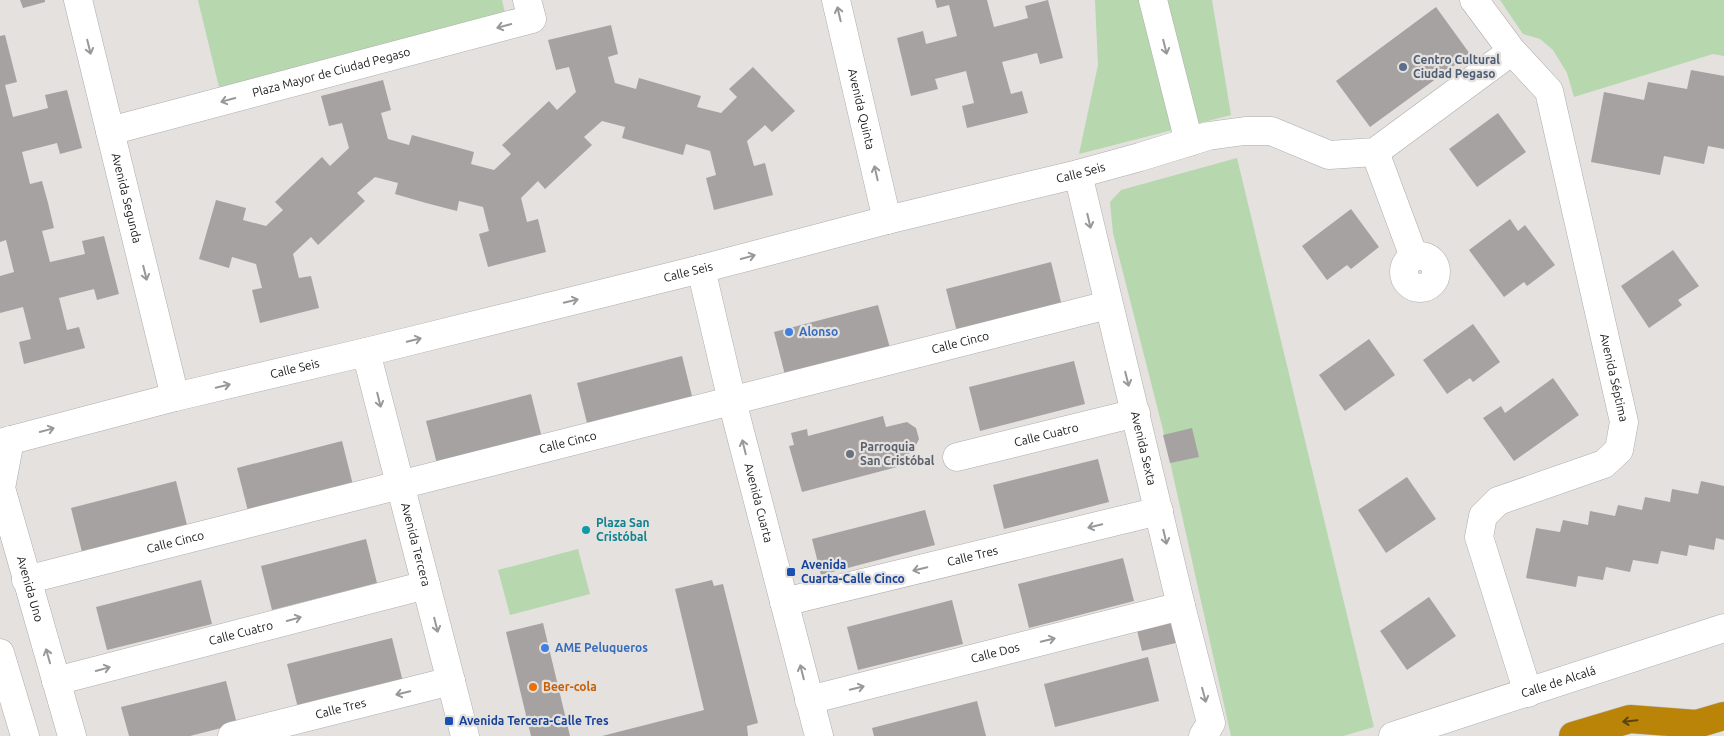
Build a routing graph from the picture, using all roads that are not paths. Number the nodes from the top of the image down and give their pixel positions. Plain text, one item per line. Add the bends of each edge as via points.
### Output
1 (78, 0) edge
2 (527, 0) edge
3 (836, 0) edge
4 (1153, 0) edge
5 (1474, 0) edge
6 (1512, 51) junction
7 (110, 131) junction
8 (1189, 142) junction
9 (1375, 152) junction
10 (1078, 174) junction
11 (887, 220) junction
12 (1414, 257) dead end
13 (701, 269) junction
14 (1108, 305) junction
15 (366, 352) junction
16 (175, 397) junction
17 (732, 401) junction
18 (1136, 414) junction
19 (5, 442) edge
20 (957, 457) dead end
21 (400, 484) junction
22 (1159, 511) junction
23 (26, 580) junction
24 (426, 584) junction
25 (784, 602) junction
26 (1181, 606) junction
27 (1724, 628) edge
28 (0, 653) edge
29 (56, 681) junction
30 (451, 681) junction
31 (1528, 693) junction
32 (809, 700) junction
33 (1724, 716) edge
34 (1696, 724) junction
35 (1207, 729) edge
36 (25, 736) edge
37 (72, 736) edge
38 (232, 736) edge
39 (465, 736) edge
40 (818, 736) edge
41 (1393, 736) edge
42 (1573, 736) edge
43 (1655, 736) edge

1 -> 7 street, Avenida Segunda
2 -> 7 street, Plaza Mayor de Ciudad Pegaso via 532,19
11 -> 3 street, Avenida Quinta
4 -> 8 street
5 - 6 street, Avenida Séptima
6 - 9 street
6 - 31 street, Avenida Séptima via 1549,90 1624,422 1619,450 1604,464 1498,502 1484,516 1479,537
7 -> 16 street, Avenida Segunda
8 - 9 street, Calle Seis via 1220,134 1271,131 1329,155
8 - 10 street, Calle Seis
9 - 12 street
10 - 11 street, Calle Seis
10 -> 14 street, Avenida Sexta
13 -> 11 street, Calle Seis
15 -> 13 street, Calle Seis
13 - 17 street, Avenida Cuarta
14 - 17 street, Calle Cinco
14 -> 18 street, Avenida Sexta
16 -> 15 street, Calle Seis
15 -> 21 street, Avenida Tercera
19 -> 16 street, Calle Seis
17 - 21 street, Calle Cinco
25 -> 17 street, Avenida Cuarta
18 - 20 street, Calle Cuatro
18 - 22 street, Avenida Sexta
19 - 23 street, Avenida Uno via 1,488
21 - 23 street, Calle Cinco
21 - 24 street, Avenida Tercera
22 -> 25 street, Calle Tres
22 -> 26 street, Avenida Sexta
29 -> 23 street, Avenida Uno
29 -> 24 street, Calle Cuatro
24 -> 30 street, Avenida Tercera
32 -> 25 street, Avenida Cuarta
32 -> 26 street, Calle Dos
26 -> 35 street, Avenida Sexta
27 - 31 street, Calle de Alcalá
28 - 36 street
29 - 37 street, Avenida Uno
30 -> 38 street, Calle Tres
30 - 39 street, Avenida Tercera
31 - 41 street, Calle de Alcalá
32 - 40 street, Avenida Cuarta
33 - 34 highway
34 -> 42 highway via 1630,720
34 - 43 highway

